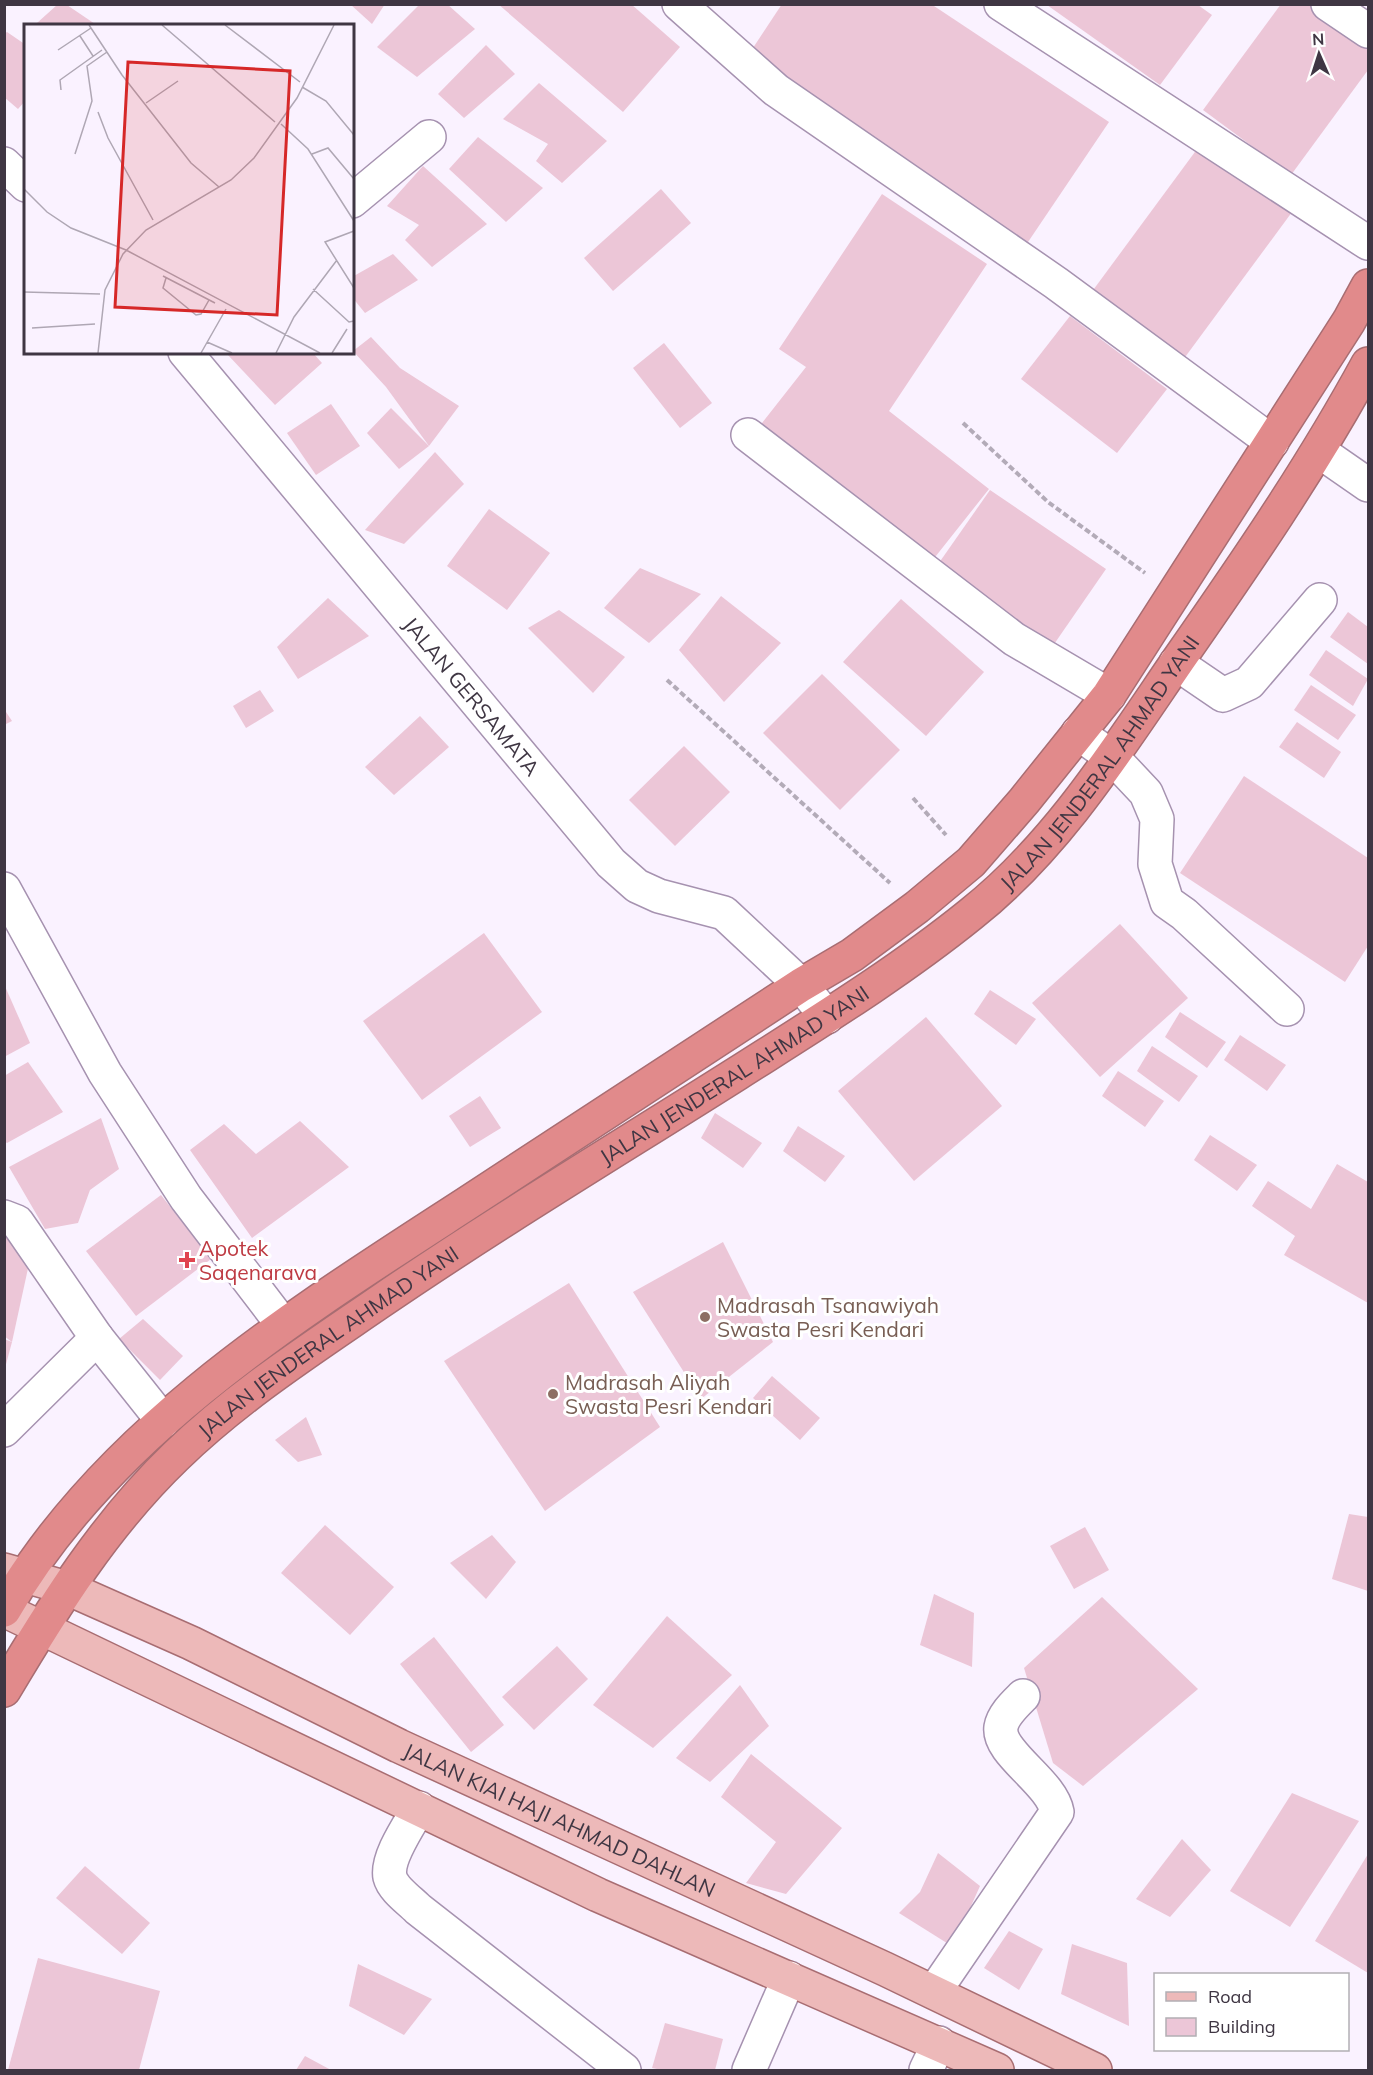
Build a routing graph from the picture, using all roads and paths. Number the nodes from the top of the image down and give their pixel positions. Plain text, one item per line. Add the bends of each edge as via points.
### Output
1 (679, 4) edge
2 (1002, 4) edge
3 (1328, 4) edge
4 (1368, 32) edge
5 (429, 137) dead end
6 (4, 164) edge
7 (24, 183) edge
8 (354, 199) edge
9 (1368, 243) edge
10 (1368, 286) edge
11 (187, 354) edge
12 (1368, 364) edge
13 (963, 423) dead end
14 (748, 435) dead end
15 (1272, 442) junction
16 (1319, 451) junction
17 (1368, 485) edge
18 (1174, 595) junction
19 (1320, 600) dead end
20 (1176, 663) junction
21 (667, 680) dead end
22 (1109, 695) junction
23 (1078, 733) junction
24 (1113, 758) junction
25 (913, 798) dead end
26 (971, 862) junction
27 (4, 889) edge
28 (917, 907) junction
29 (801, 985) junction
30 (1287, 1009) dead end
31 (827, 1017) junction
32 (4, 1217) edge
33 (283, 1325) junction
34 (97, 1338) junction
35 (163, 1421) junction
36 (4, 1430) edge
37 (14, 1573) edge
38 (67, 1588) junction
39 (5, 1610) edge
40 (42, 1626) junction
41 (4, 1690) edge
42 (1023, 1695) dead end
43 (419, 1808) junction
44 (789, 1978) junction
45 (934, 1992) junction
46 (933, 2057) edge
47 (624, 2070) edge
48 (749, 2070) edge
49 (997, 2070) edge
50 (1095, 2070) edge

1 - 15 street via 776,90 1056,284
2 - 9 street
3 - 4 street
5 - 8 street
6 - 7 street
10 - 15 highway, JALAN JENDERAL AHMAD YANI
11 - 29 street, JALAN GERSAMATA via 611,863 637,886 659,896 724,913
12 - 16 highway, JALAN JENDERAL AHMAD YANI
13 - 18 path via 1048,502
14 - 22 street via 1014,639
15 - 18 highway, JALAN JENDERAL AHMAD YANI
16 - 17 street
16 - 20 highway, JALAN JENDERAL AHMAD YANI
18 - 22 highway, JALAN JENDERAL AHMAD YANI
19 - 20 street via 1249,682 1223,695
20 - 24 highway, JALAN JENDERAL AHMAD YANI
21 - 28 path
22 - 23 highway, JALAN JENDERAL AHMAD YANI
23 - 24 street
23 - 26 highway, JALAN JENDERAL AHMAD YANI
24 - 30 street via 1146,793 1157,819 1155,864 1167,902
24 - 31 highway, JALAN JENDERAL AHMAD YANI via 1034,853 976,910
25 - 26 path
26 - 28 highway, JALAN JENDERAL AHMAD YANI
27 - 33 street via 105,1073 186,1198
28 - 29 highway, JALAN JENDERAL AHMAD YANI via 852,955
29 - 31 street, JALAN GERSAMATA
29 - 33 highway, JALAN JENDERAL AHMAD YANI
31 - 38 highway, JALAN JENDERAL AHMAD YANI via 429,1269 226,1412 174,1458 102,1537
32 - 34 street via 17,1222
33 - 35 highway, JALAN JENDERAL AHMAD YANI
34 - 35 street
34 - 36 street
35 - 37 highway, JALAN JENDERAL AHMAD YANI via 84,1496
37 - 38 main road, JALAN KIAI HAJI AHMAD DAHLAN
37 - 39 highway, JALAN JENDERAL AHMAD YANI
38 - 40 highway, JALAN JENDERAL AHMAD YANI
38 - 45 main road, JALAN KIAI HAJI AHMAD DAHLAN
39 - 40 main road
40 - 41 highway, JALAN JENDERAL AHMAD YANI
40 - 43 main road
42 - 45 street via 1006,1716 1002,1738 1045,1787 1057,1812
43 - 44 main road via 598,1895
43 - 47 street via 391,1862 390,1877 400,1892
44 - 46 main road
44 - 48 street
45 - 50 main road, JALAN KIAI HAJI AHMAD DAHLAN
46 - 49 main road

